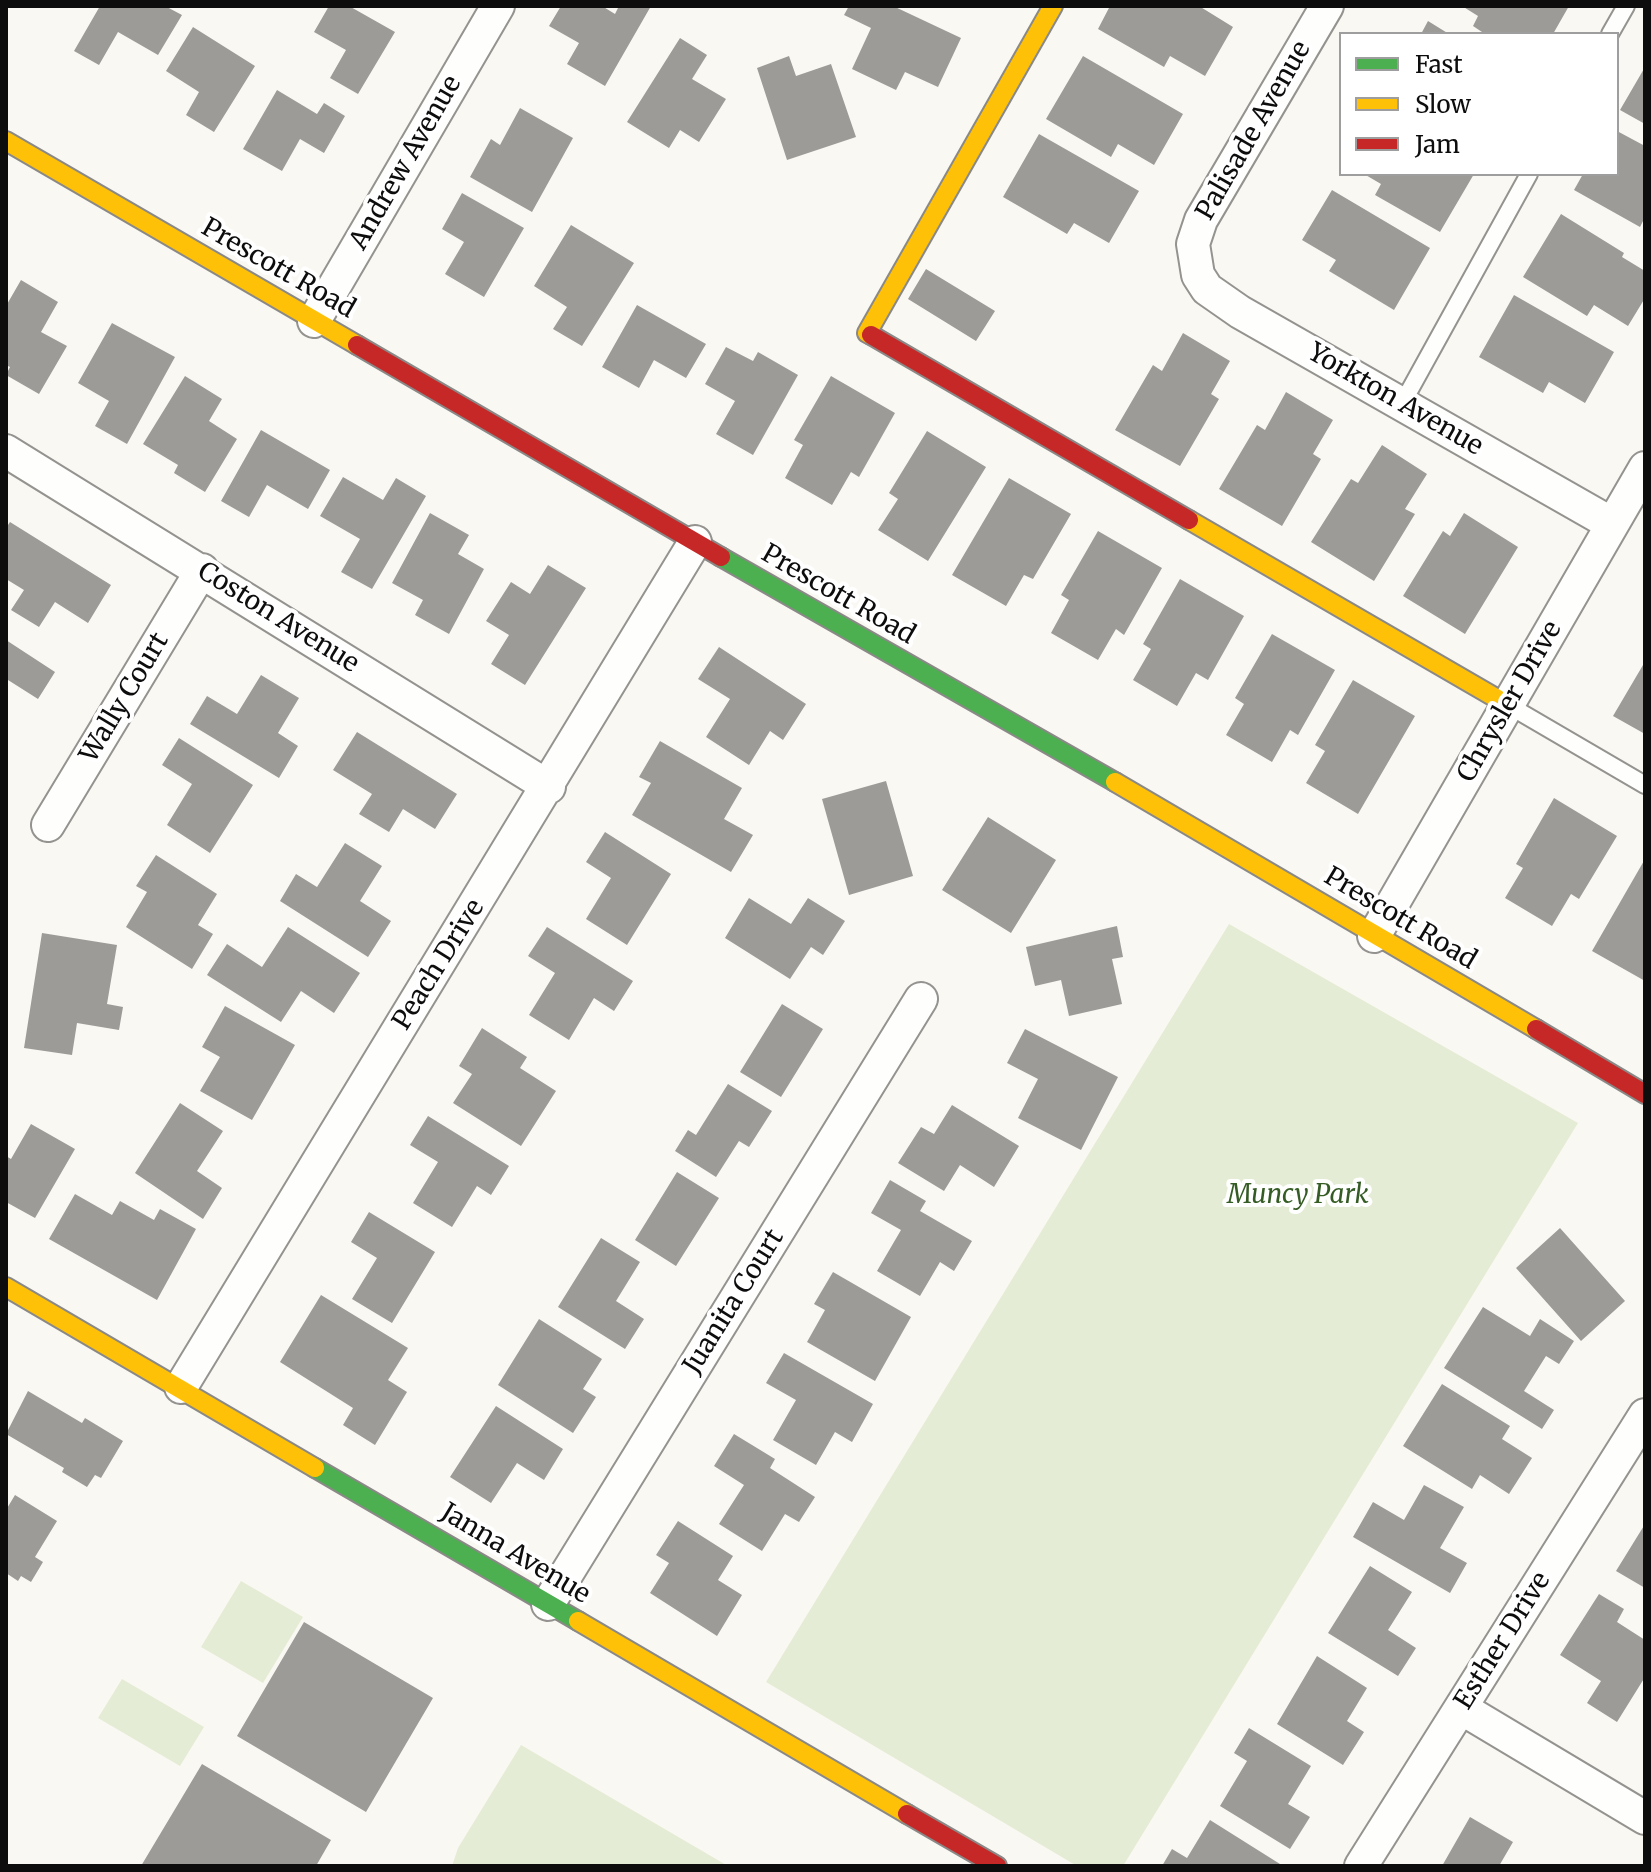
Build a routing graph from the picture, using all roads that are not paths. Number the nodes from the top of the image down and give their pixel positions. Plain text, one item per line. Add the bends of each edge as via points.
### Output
1 (498, 6) edge
2 (1053, 6) edge
3 (1327, 6) edge
4 (1626, 6) edge
5 (1611, 32) edge
6 (6, 141) edge
7 (1528, 176) edge
8 (1193, 260) joint
9 (314, 321) junction
10 (1402, 404) junction
11 (6, 451) edge
12 (1645, 468) edge
13 (1612, 524) junction
14 (695, 542) junction
15 (202, 570) junction
16 (1508, 705) junction
17 (1645, 785) edge
18 (549, 787) junction
19 (48, 825) dead end
20 (1374, 936) junction
21 (921, 999) dead end
22 (1645, 1094) edge
23 (11, 1300) edge
24 (181, 1387) junction
25 (1645, 1415) edge
26 (548, 1604) junction
27 (1461, 1708) junction
28 (1645, 1818) edge
29 (997, 1866) edge
30 (1361, 1866) edge

1 - 9 street, Andrew Avenue
2 - 16 street via 867,333
3 - 8 street, Palisade Avenue via 1201,220
4 - 5 lane
6 - 9 street, Prescott Road
7 - 10 lane
8 - 10 street, Yorkton Avenue via 1207,289
9 - 14 street, Prescott Road
10 - 13 street, Yorkton Avenue
11 - 15 street, Coston Avenue
12 - 13 street, Chrysler Drive
13 - 16 street, Chrysler Drive
14 - 18 street, Peach Drive
14 - 20 street, Prescott Road via 1272,872
15 - 18 street, Coston Avenue
15 - 19 street, Wally Court
16 - 17 lane
16 - 20 street, Chrysler Drive
18 - 24 street, Peach Drive
20 - 22 street, Prescott Road
21 - 26 street, Juanita Court
23 - 24 street, Janna Avenue
24 - 26 street, Janna Avenue
25 - 27 street, Esther Drive
26 - 29 street, Janna Avenue
27 - 28 street
27 - 30 street, Esther Drive

